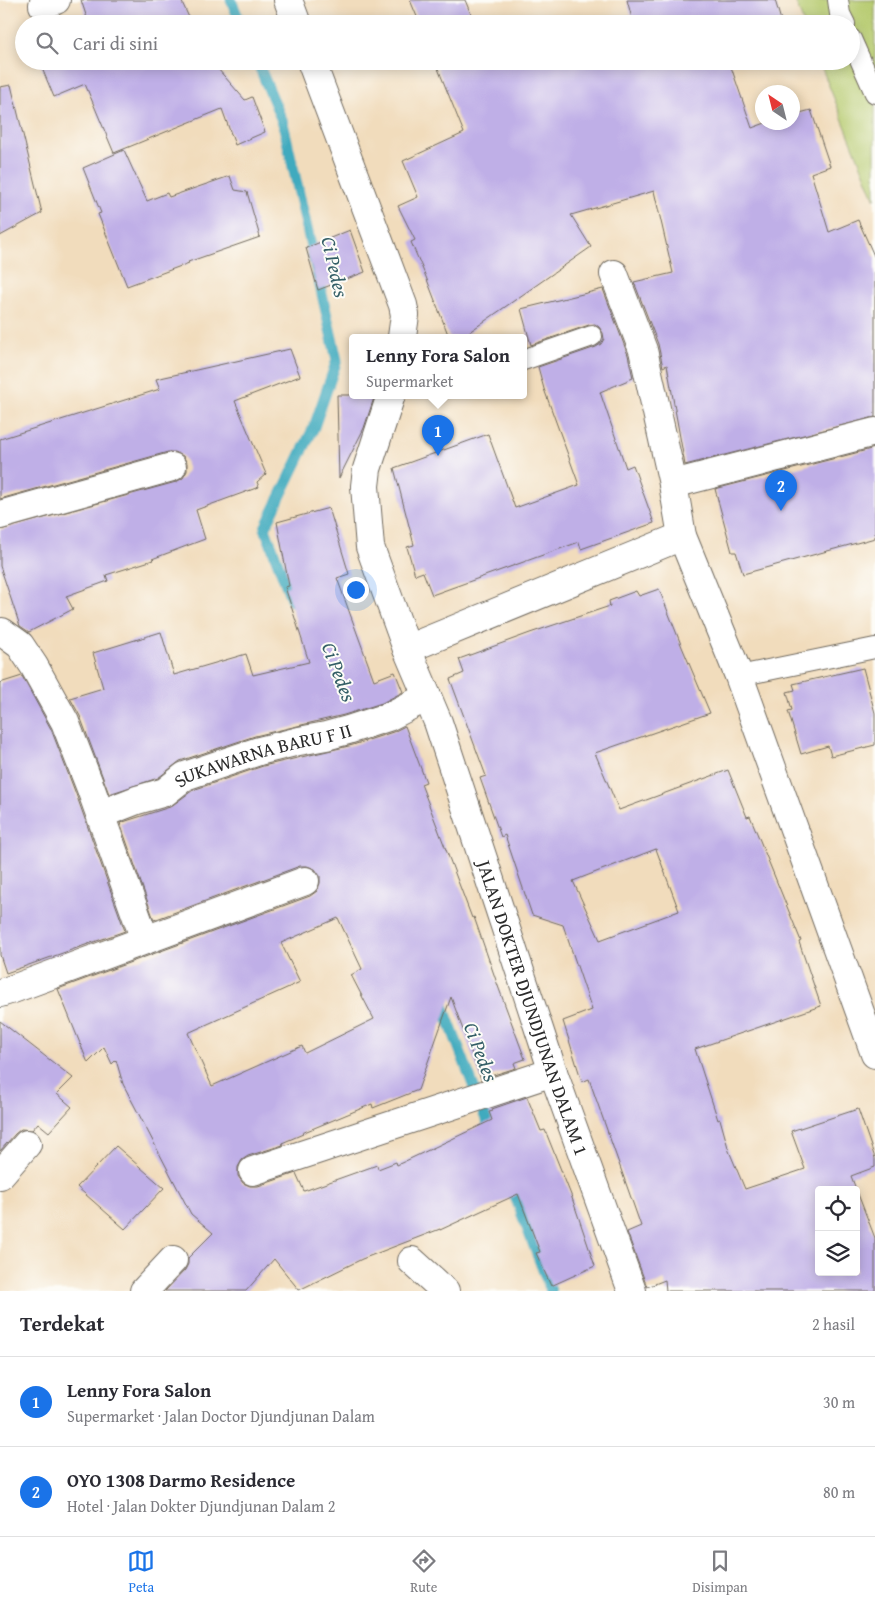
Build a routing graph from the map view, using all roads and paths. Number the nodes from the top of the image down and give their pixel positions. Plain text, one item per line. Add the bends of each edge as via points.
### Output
1 (288, 0) edge
2 (838, 0) edge
3 (294, 15) edge
4 (840, 15) edge
5 (860, 59) edge
6 (314, 70) edge
7 (875, 93) edge
8 (614, 274) dead end
9 (402, 334) edge
10 (592, 336) dead end
11 (527, 359) edge
12 (391, 399) edge
13 (875, 432) edge
14 (172, 467) dead end
15 (673, 484) junction
16 (0, 515) edge
17 (682, 536) junction
18 (1, 630) edge
19 (875, 648) edge
20 (407, 649) junction
21 (739, 676) junction
22 (427, 697) junction
23 (101, 814) junction
24 (305, 881) dead end
25 (145, 940) junction
26 (0, 993) edge
27 (875, 1054) edge
28 (553, 1072) junction
29 (27, 1144) dead end
30 (253, 1171) dead end
31 (0, 1175) edge
32 (173, 1260) dead end
33 (412, 1261) dead end
34 (626, 1289) edge
35 (144, 1291) edge
36 (445, 1291) edge

1 - 3 street
2 - 4 lane
5 - 7 lane
6 - 9 street via 403,304
8 - 15 street via 643,350
10 - 11 lane
12 - 20 street, JALAN DOKTER DJUNDJUNAN DALAM 1 via 367,469 365,497 370,547
13 - 15 street
14 - 16 street
15 - 17 street
17 - 20 street
17 - 21 street
18 - 23 street via 20,645 34,666 78,753
19 - 21 lane
20 - 22 street, JALAN DOKTER DJUNDJUNAN DALAM 1
21 - 27 street
22 - 23 street, SUKAWARNA BARU F II via 388,717 267,749 185,776 166,792
22 - 28 street, JALAN DOKTER DJUNDJUNAN DALAM 1
23 - 25 street
24 - 25 street
25 - 26 street
28 - 30 street
28 - 34 street, JALAN DOKTER DJUNDJUNAN DALAM 1
29 - 31 street
32 - 35 street
33 - 36 street

